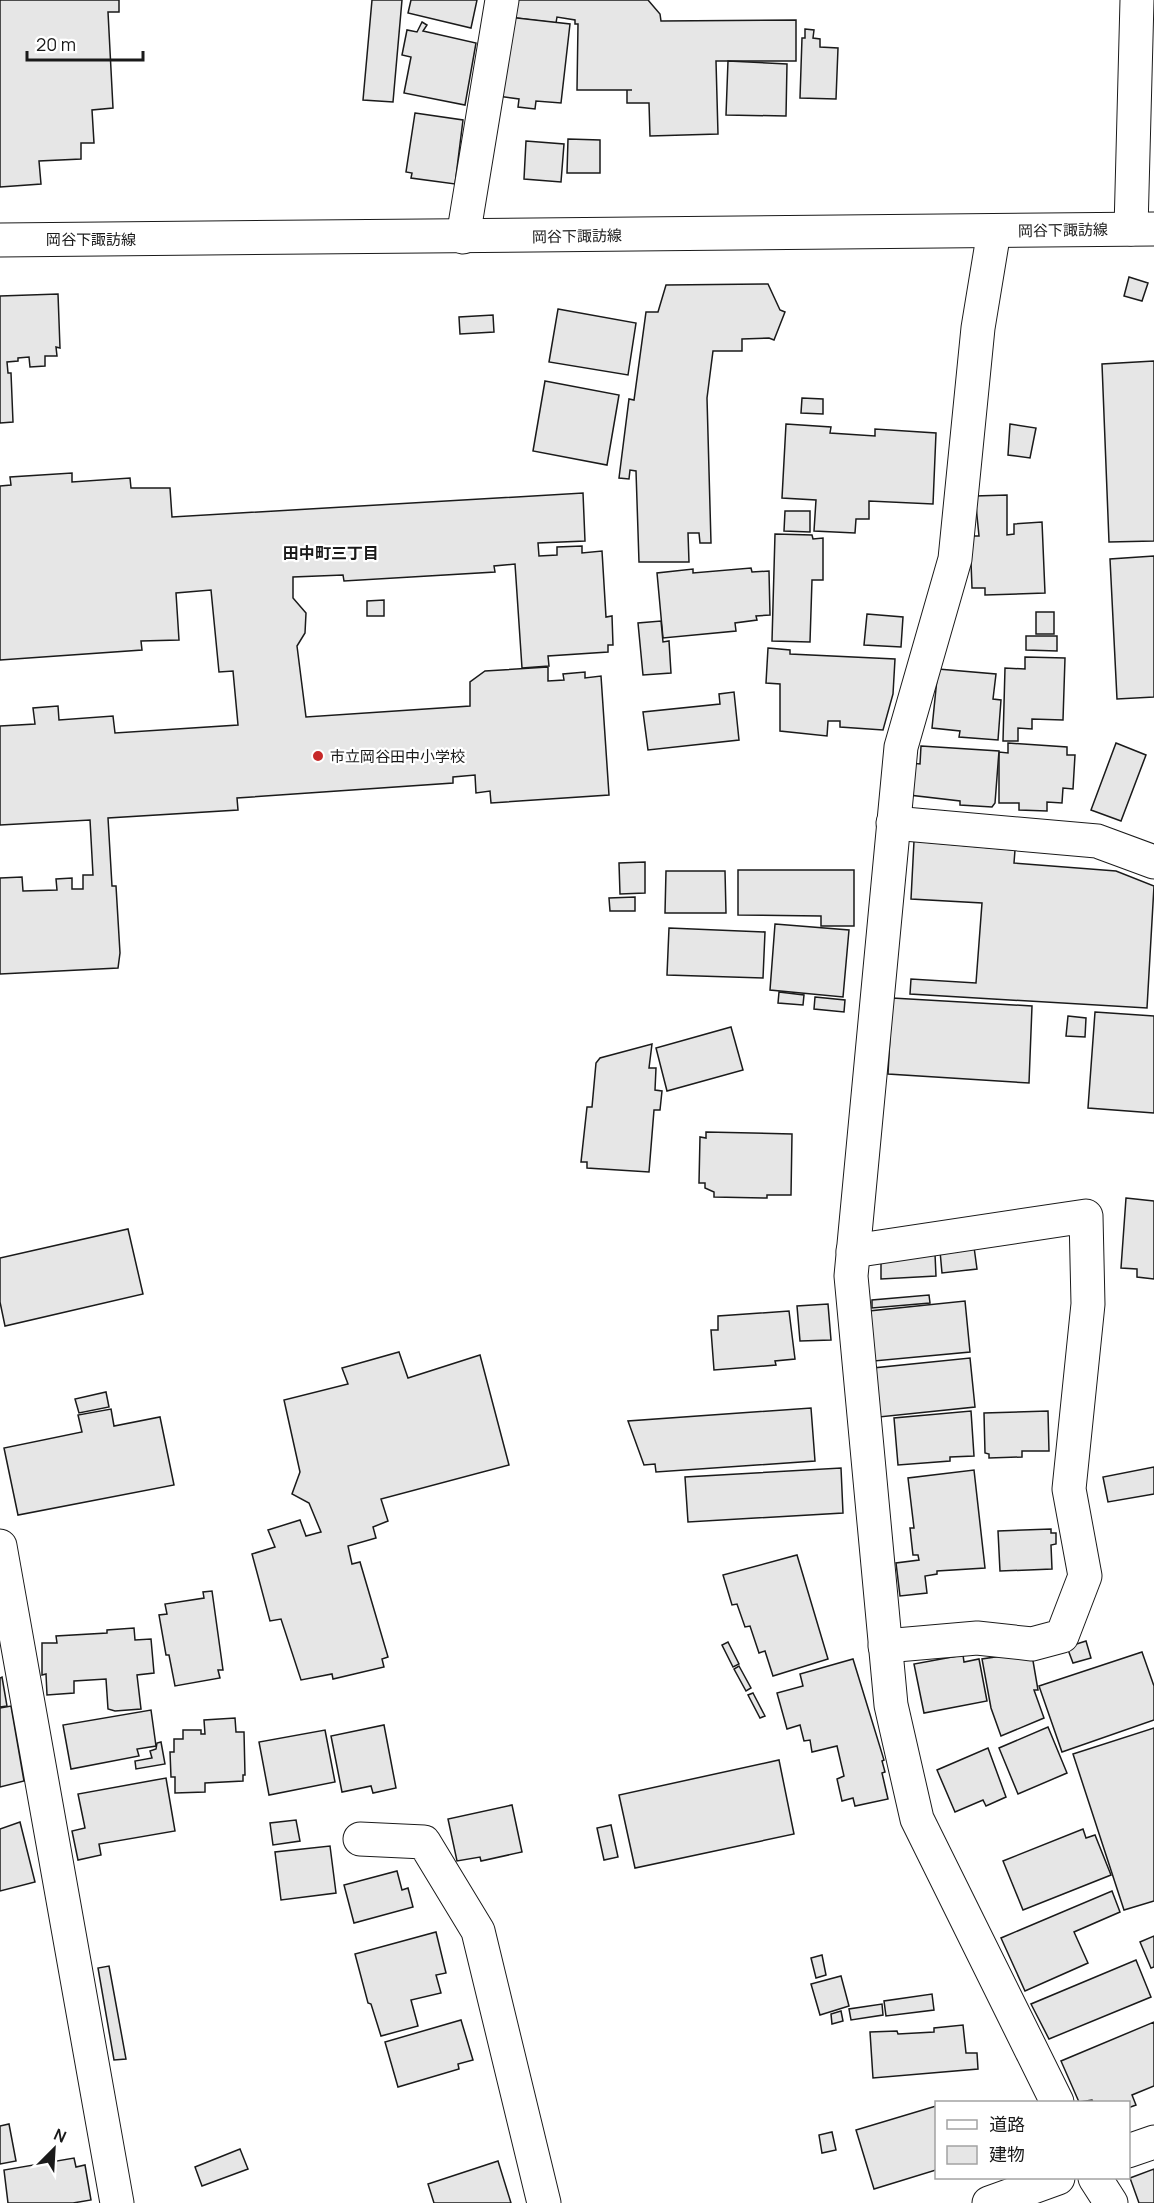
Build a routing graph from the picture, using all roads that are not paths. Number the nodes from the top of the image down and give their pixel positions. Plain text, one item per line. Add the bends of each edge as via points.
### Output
1 (502, 0) edge
2 (1137, 0) edge
3 (1143, 229) edge
4 (994, 231) junction
5 (463, 237) junction
6 (0, 240) edge
7 (893, 823) junction
8 (1154, 862) edge
9 (853, 1251) junction
10 (0, 1546) edge
11 (885, 1646) junction
12 (360, 1839) dead end
13 (1056, 2101) edge
14 (1154, 2142) edge
15 (1130, 2150) edge
16 (1055, 2179) edge
17 (1096, 2179) edge
18 (117, 2203) edge
19 (544, 2203) edge
20 (989, 2203) edge
21 (1111, 2203) edge

1 - 5 street
2 - 3 street
3 - 4 street, 岡谷下諏訪線
4 - 5 street, 岡谷下諏訪線
4 - 7 street via 978,328 955,559 901,747
5 - 6 street, 岡谷下諏訪線
7 - 8 street via 1097,841
7 - 9 street
9 - 11 street via 851,1276
9 - 11 street via 1086,1216 1088,1304 1069,1489 1085,1576 1062,1636 1032,1644 978,1638
10 - 18 street
11 - 13 street via 891,1705 917,1819
12 - 19 street via 424,1842 478,1931
14 - 15 street
16 - 20 street
17 - 21 street

